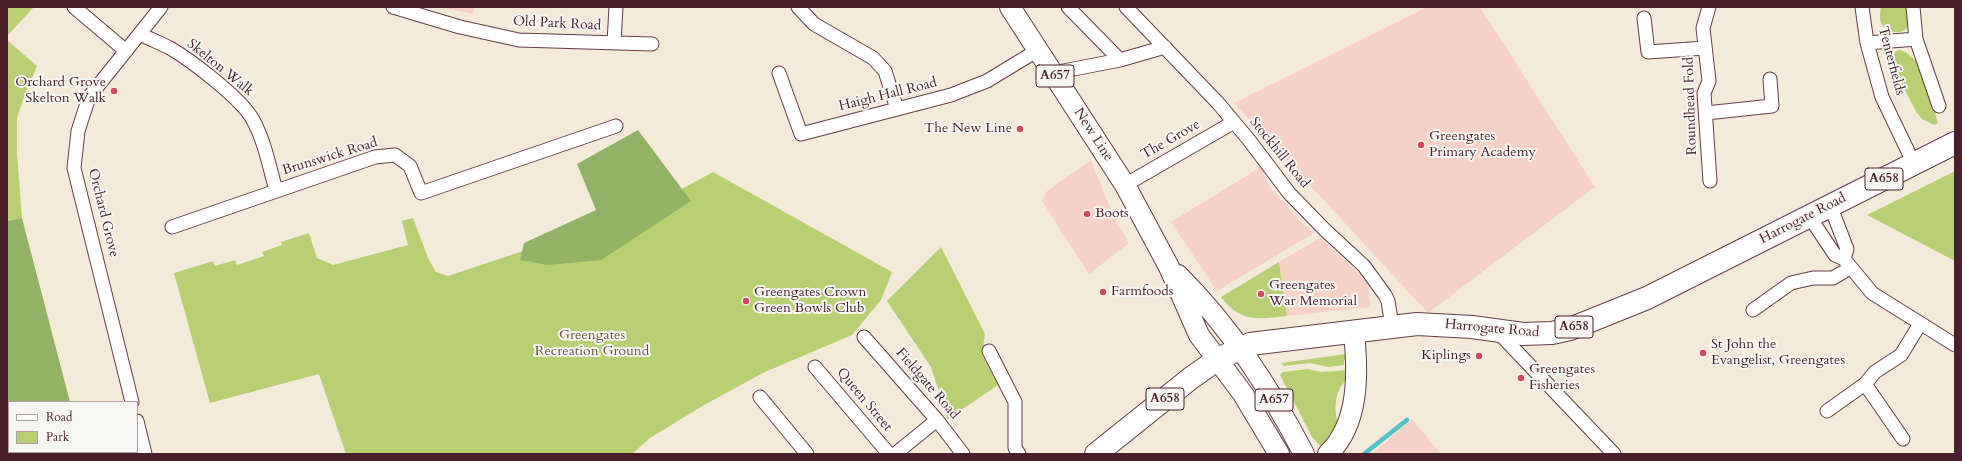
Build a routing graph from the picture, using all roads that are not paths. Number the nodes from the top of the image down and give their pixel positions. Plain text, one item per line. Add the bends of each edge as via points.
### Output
1 (74, 7) edge
2 (161, 7) edge
3 (393, 7) edge
4 (616, 7) edge
5 (798, 7) edge
6 (1010, 7) edge
7 (1068, 7) edge
8 (1126, 7) edge
9 (1709, 7) edge
10 (1862, 7) edge
11 (1913, 7) edge
12 (1644, 18) dead end
13 (140, 34) junction
14 (1916, 39) junction
15 (614, 43) junction
16 (1867, 43) junction
17 (652, 44) dead end
18 (1165, 47) junction
19 (1706, 48) junction
20 (1038, 50) junction
21 (126, 51) junction
22 (1120, 60) junction
23 (1053, 72) junction
24 (779, 73) dead end
25 (1770, 78) dead end
26 (1939, 106) dead end
27 (898, 109) junction
28 (1706, 112) junction
29 (1234, 122) junction
30 (616, 126) dead end
31 (1955, 143) edge
32 (1914, 164) junction
33 (1710, 181) dead end
34 (1125, 185) junction
35 (276, 190) junction
36 (1830, 205) junction
37 (1809, 216) junction
38 (172, 227) dead end
39 (1847, 264) junction
40 (1169, 267) junction
41 (1754, 310) dead end
42 (1920, 324) junction
43 (1392, 326) junction
44 (1497, 331) junction
45 (1354, 332) junction
46 (864, 337) dead end
47 (1955, 345) edge
48 (1241, 348) junction
49 (989, 351) dead end
50 (1218, 360) junction
51 (815, 367) dead end
52 (1865, 384) junction
53 (760, 397) dead end
54 (132, 401) edge
55 (1827, 411) dead end
56 (938, 420) junction
57 (138, 425) edge
58 (1902, 439) dead end
59 (145, 454) edge
60 (807, 454) edge
61 (889, 454) edge
62 (895, 454) edge
63 (963, 454) edge
64 (1019, 454) edge
65 (1096, 454) edge
66 (1279, 454) edge
67 (1304, 454) edge
68 (1328, 454) edge
69 (1614, 454) edge

1 - 21 street
2 - 13 street, Orchard Grove
3 - 15 street, Old Park Road via 460,27 519,40
4 - 15 street
5 - 27 street via 814,24 873,58 885,71
6 - 20 main road, New Line / A657
7 - 22 street
8 - 18 street, Stockhill Road
9 - 19 street, Roundhead Fold via 1703,28
10 - 16 street, Tenterfields
11 - 14 street
12 - 19 street via 1648,52
13 - 21 street, Orchard Grove
13 - 35 street, Skelton Walk via 171,49 242,104 253,119 265,146
14 - 16 street
14 - 26 street
15 - 17 street, Old Park Road
16 - 32 street, Tenterfields via 1882,97
18 - 22 street
18 - 29 street, Stockhill Road
19 - 28 street, Roundhead Fold via 1709,81 1704,93
20 - 23 main road, New Line / A657
20 - 27 street, Haigh Hall Road via 987,81 951,95
21 - 54 street, Orchard Grove via 89,98 78,131 74,168
22 - 23 street
23 - 34 main road, New Line / A657
24 - 27 street, Haigh Hall Road via 801,134
25 - 28 street via 1772,106
28 - 33 street, Roundhead Fold
29 - 34 street, The Grove
29 - 43 street, Stockhill Road via 1289,193 1364,266 1388,301
30 - 35 street, Brunswick Road via 420,192 410,166 394,155 375,157
31 - 32 highway, Harrogate Road / A658
32 - 36 highway, Harrogate Road / A658
34 - 40 main road, New Line / A657
35 - 38 street, Brunswick Road
36 - 37 highway, Harrogate Road / A658
36 - 39 street via 1847,249
37 - 39 street via 1835,255
37 - 44 highway, Harrogate Road / A658 via 1647,298 1584,324 1552,333
39 - 41 street via 1833,278 1813,278 1791,283
39 - 42 street via 1872,293
40 - 48 main road, New Line / A657 via 1204,302
40 - 50 main road, New Line / A657 via 1199,335
42 - 47 street
42 - 52 street via 1901,355 1875,372
43 - 44 highway, Harrogate Road / A658 via 1446,325
43 - 45 highway, Harrogate Road / A658
44 - 69 street
45 - 48 highway, Harrogate Road / A658 via 1250,344
45 - 68 main road via 1358,366 1352,408 1345,430
46 - 56 street, Fieldgate Road
48 - 50 highway, Harrogate Road / A658
48 - 67 main road, New Line / A657 via 1261,377
49 - 64 street via 1015,402 1015,448
50 - 65 highway, Harrogate Road / A658 via 1182,385
50 - 66 main road, New Line / A657 via 1257,416
51 - 61 street, Queen Street
52 - 55 street
52 - 58 street
53 - 60 street
56 - 62 street
56 - 63 street, Fieldgate Road
57 - 59 street

